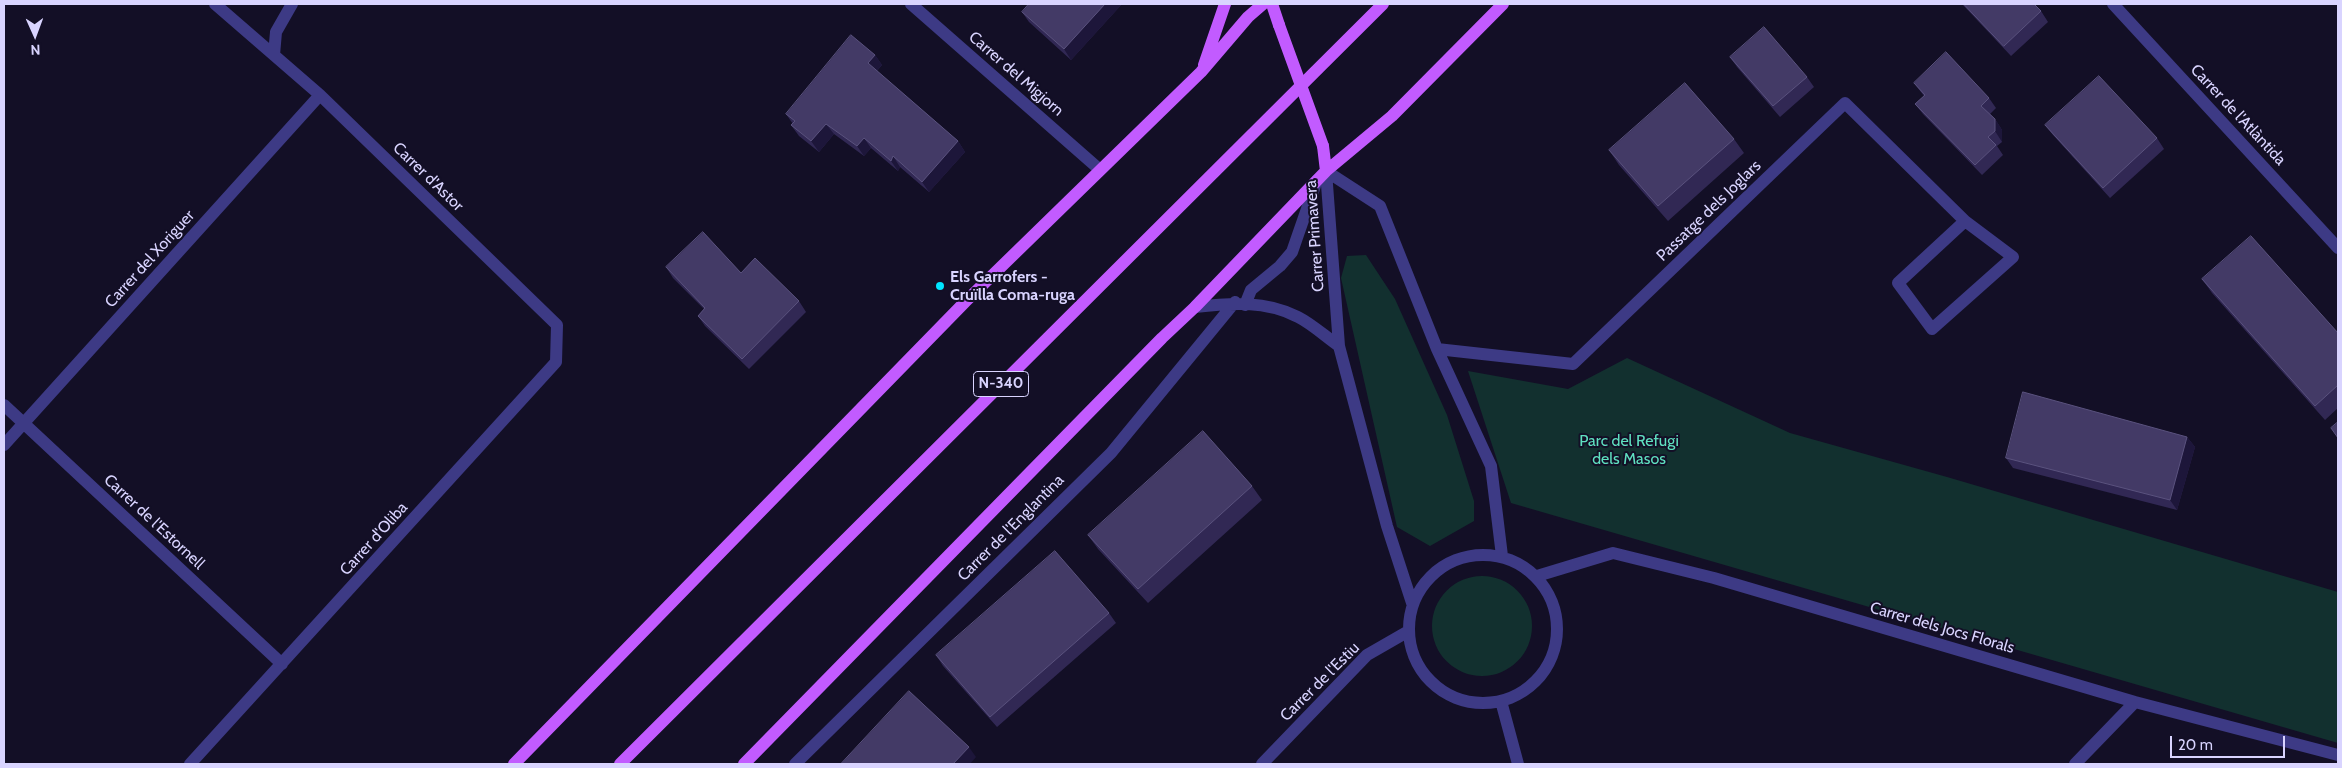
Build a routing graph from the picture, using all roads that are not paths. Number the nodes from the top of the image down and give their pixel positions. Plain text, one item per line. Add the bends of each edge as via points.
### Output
1 (215, 4) edge
2 (292, 4) edge
3 (911, 4) edge
4 (1225, 4) edge
5 (1263, 4) edge
6 (1272, 4) edge
7 (1383, 4) edge
8 (1503, 4) edge
9 (2113, 4) edge
10 (274, 55) junction
11 (1201, 72) junction
12 (320, 95) junction
13 (1099, 169) junction
14 (1322, 176) junction
15 (1965, 220) junction
16 (2338, 248) edge
17 (1240, 304) junction
18 (1195, 307) junction
19 (557, 325) joint
20 (1339, 346) junction
21 (1437, 349) junction
22 (4, 405) edge
23 (24, 423) junction
24 (4, 445) edge
25 (1502, 556) junction
26 (1537, 576) junction
27 (1412, 603) junction
28 (1407, 632) junction
29 (282, 664) junction
30 (1501, 701) junction
31 (2135, 702) junction
32 (2338, 755) edge
33 (190, 764) edge
34 (514, 764) edge
35 (620, 764) edge
36 (744, 764) edge
37 (796, 764) edge
38 (1262, 764) edge
39 (1518, 764) edge
40 (2075, 764) edge

1 - 10 street, Carrer d'Astor
2 - 10 street via 276,32
3 - 13 street, Carrer del Migjorn
4 - 11 main road
5 - 11 main road
6 - 14 main road, bridge via 1323,146
7 - 35 main road, N-340
8 - 14 main road via 1392,116
9 - 16 street, Carrer de l'Atlàntida
10 - 12 street, Carrer d'Astor
11 - 13 main road
12 - 19 street, Carrer d'Astor
12 - 23 street, Carrer del Xoriguer
13 - 34 main road
14 - 17 street, Carrer de l'Englantina via 1292,252
14 - 18 main road
14 - 20 street, Carrer Primavera
14 - 21 street, Carrer Primavera via 1380,206
15 - 15 street, Passatge dels Joglars via 1898,283 1932,329 2013,257
15 - 21 street, Passatge dels Joglars via 1845,103 1573,364
17 - 18 street
17 - 20 street via 1272,307 1298,317
17 - 37 street, Carrer de l'Englantina via 1111,453
18 - 36 main road
19 - 29 street, Carrer d'Oliba via 556,362
20 - 27 street, Carrer Primavera via 1387,526
21 - 25 street, Carrer Primavera via 1491,466
22 - 23 street, Carrer de l'Estornell
23 - 24 street, Carrer del Xoriguer
23 - 29 street, Carrer de l'Estornell
25 - 26 street
25 - 27 street via 1474,554 1450,561 1426,580
26 - 30 street via 1543,582 1557,616 1557,642 1547,668 1530,687
26 - 31 street, Carrer dels Jocs Florals via 1613,553 1714,578
27 - 28 street
28 - 30 street via 1415,662 1428,680 1444,693 1464,701
28 - 38 street, Carrer de l'Estiu via 1367,655
29 - 33 street, Carrer d'Oliba
30 - 39 street
31 - 32 street, Carrer dels Jocs Florals
31 - 40 street

